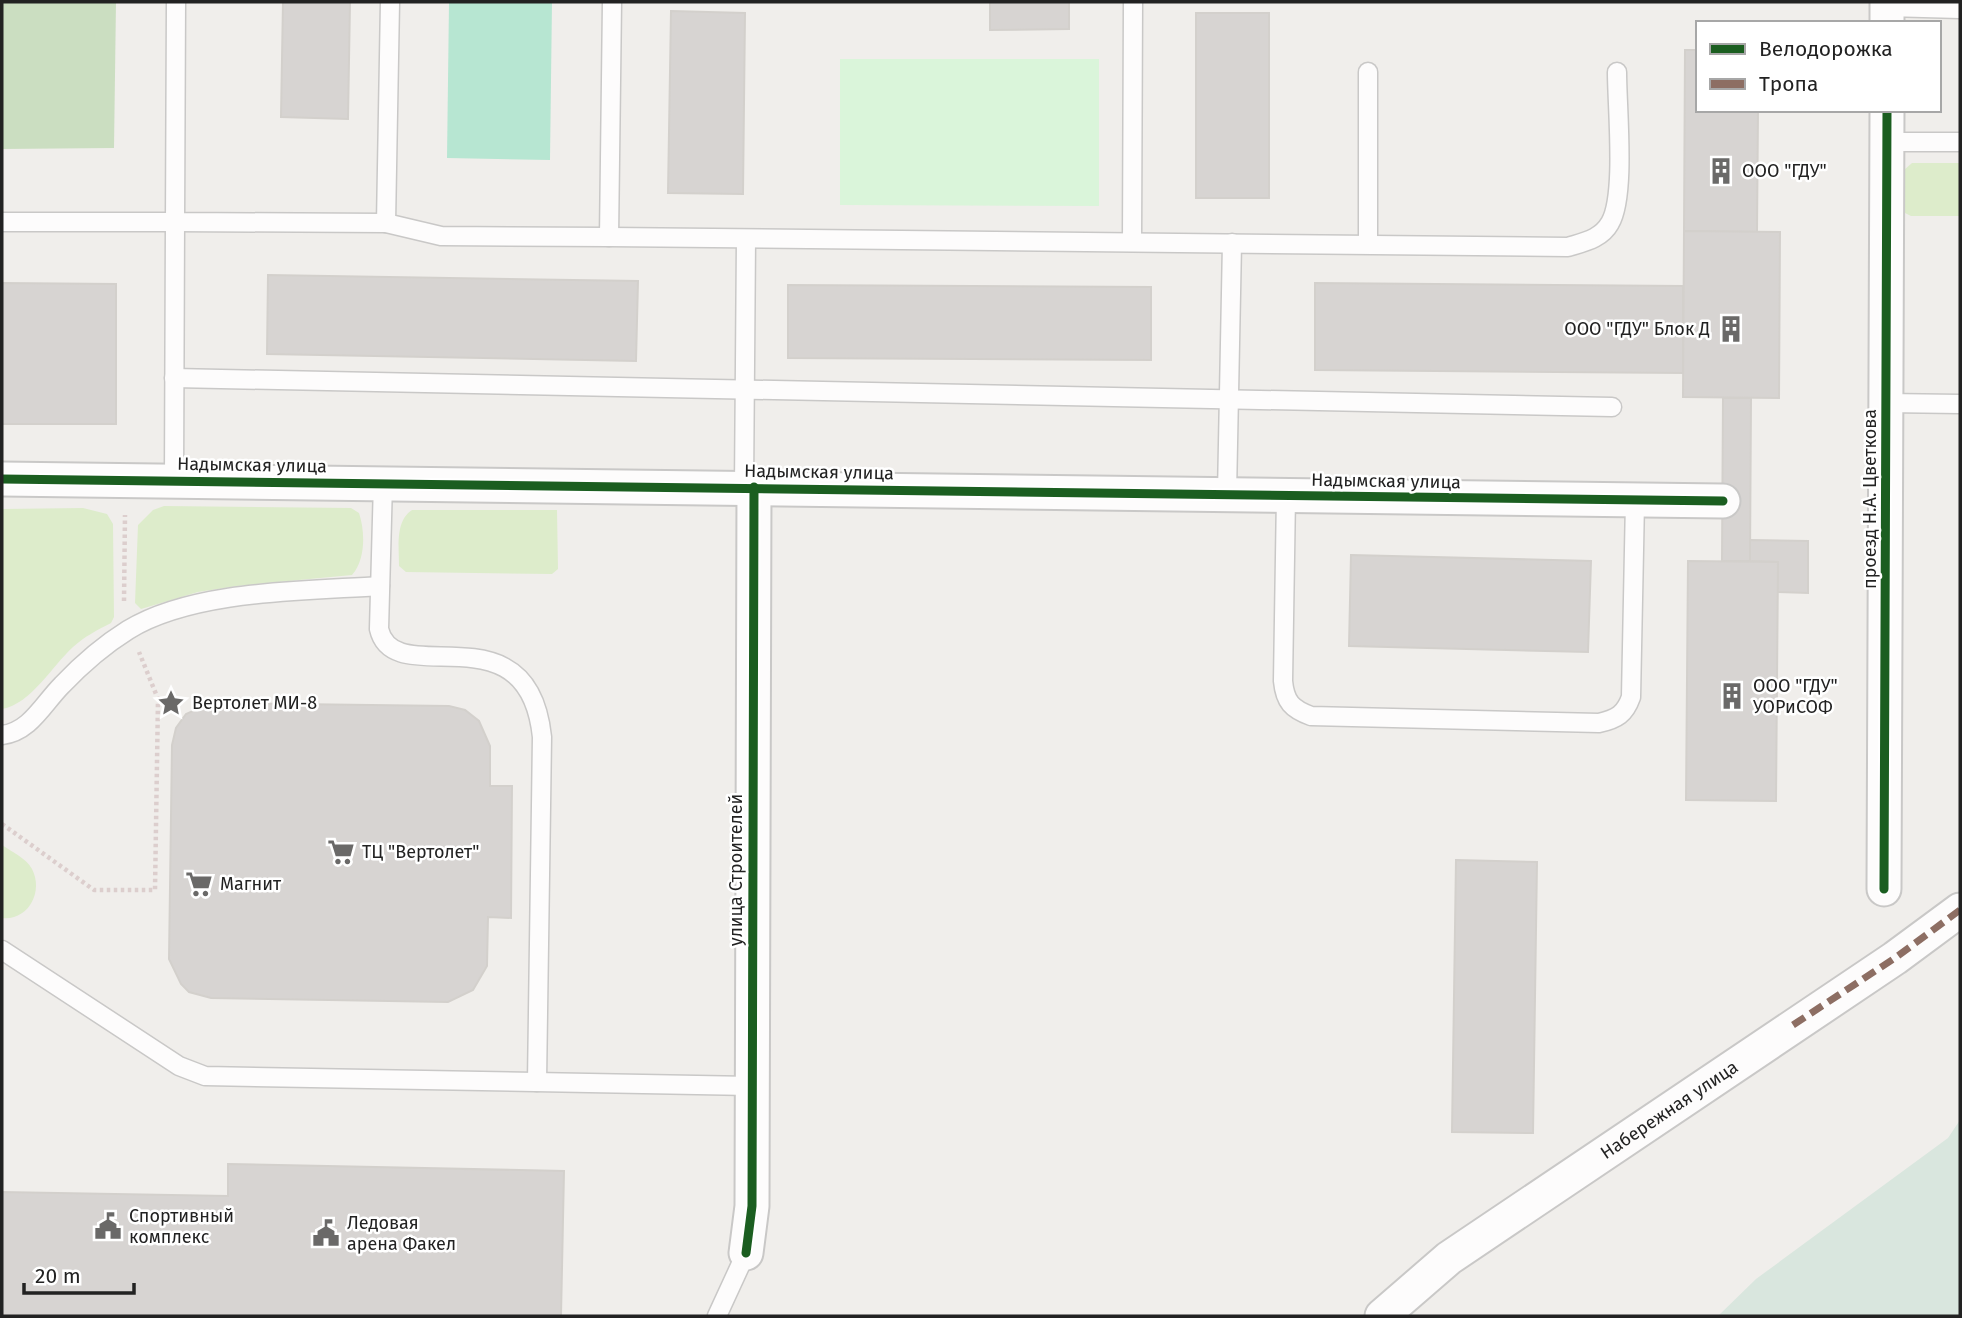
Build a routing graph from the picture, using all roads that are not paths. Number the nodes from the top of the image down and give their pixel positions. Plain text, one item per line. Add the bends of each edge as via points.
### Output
1 (176, 2) edge
2 (390, 2) edge
3 (612, 2) edge
4 (1133, 2) edge
5 (1960, 9) edge
6 (1887, 10) edge
7 (1368, 72) dead end
8 (1617, 72) dead end
9 (1887, 126) edge
10 (1960, 142) edge
11 (2, 222) edge
12 (175, 222) junction
13 (386, 223) junction
14 (609, 237) junction
15 (746, 239) junction
16 (1132, 242) junction
17 (1232, 243) junction
18 (1368, 244) junction
19 (174, 378) junction
20 (745, 389) junction
21 (1228, 399) junction
22 (1886, 403) junction
23 (1960, 404) edge
24 (1612, 407) dead end
25 (2, 479) edge
26 (174, 480) junction
27 (383, 482) junction
28 (749, 487) junction
29 (1227, 494) junction
30 (1286, 495) junction
31 (1635, 501) junction
32 (1723, 501) dead end
33 (380, 586) junction
34 (2, 734) edge
35 (1884, 889) dead end
36 (1960, 909) edge
37 (2, 950) edge
38 (537, 1082) junction
39 (751, 1086) junction
40 (746, 1253) joint
41 (717, 1316) edge
42 (1382, 1316) edge

1 - 12 lane
2 - 13 lane
3 - 14 lane
4 - 16 lane
5 - 6 lane
7 - 18 lane
8 - 18 lane via 1618,203 1609,225 1594,239 1568,247
9 - 10 lane
9 - 22 street, проезд Н.А. Цветкова
11 - 12 lane
12 - 13 lane
12 - 19 lane
13 - 14 lane via 441,236
14 - 15 lane
15 - 16 lane
15 - 20 lane
16 - 17 lane
17 - 18 lane
17 - 21 lane
19 - 20 lane
19 - 26 lane
20 - 21 lane
20 - 28 lane
21 - 24 lane
21 - 29 lane
22 - 23 lane
22 - 35 street, проезд Н.А. Цветкова
25 - 26 street, Надымская улица
26 - 27 street, Надымская улица
27 - 28 street, Надымская улица
27 - 33 lane
28 - 29 street, Надымская улица
28 - 39 street, улица Строителей
29 - 30 street, Надымская улица
30 - 31 street, Надымская улица
30 - 31 lane via 1283,681 1284,697 1295,710 1311,716 1586,723 1616,719 1631,697
31 - 32 street, Надымская улица
33 - 34 lane via 265,593 169,613 130,629 98,652 61,685 30,723 15,733
33 - 38 lane via 379,629 382,642 394,652 490,661 517,676 539,712
36 - 42 street, Набережная улица via 1895,958 1449,1258
37 - 38 lane via 179,1066 205,1076
38 - 39 lane
39 - 40 street, улица Строителей via 752,1206
40 - 41 lane

